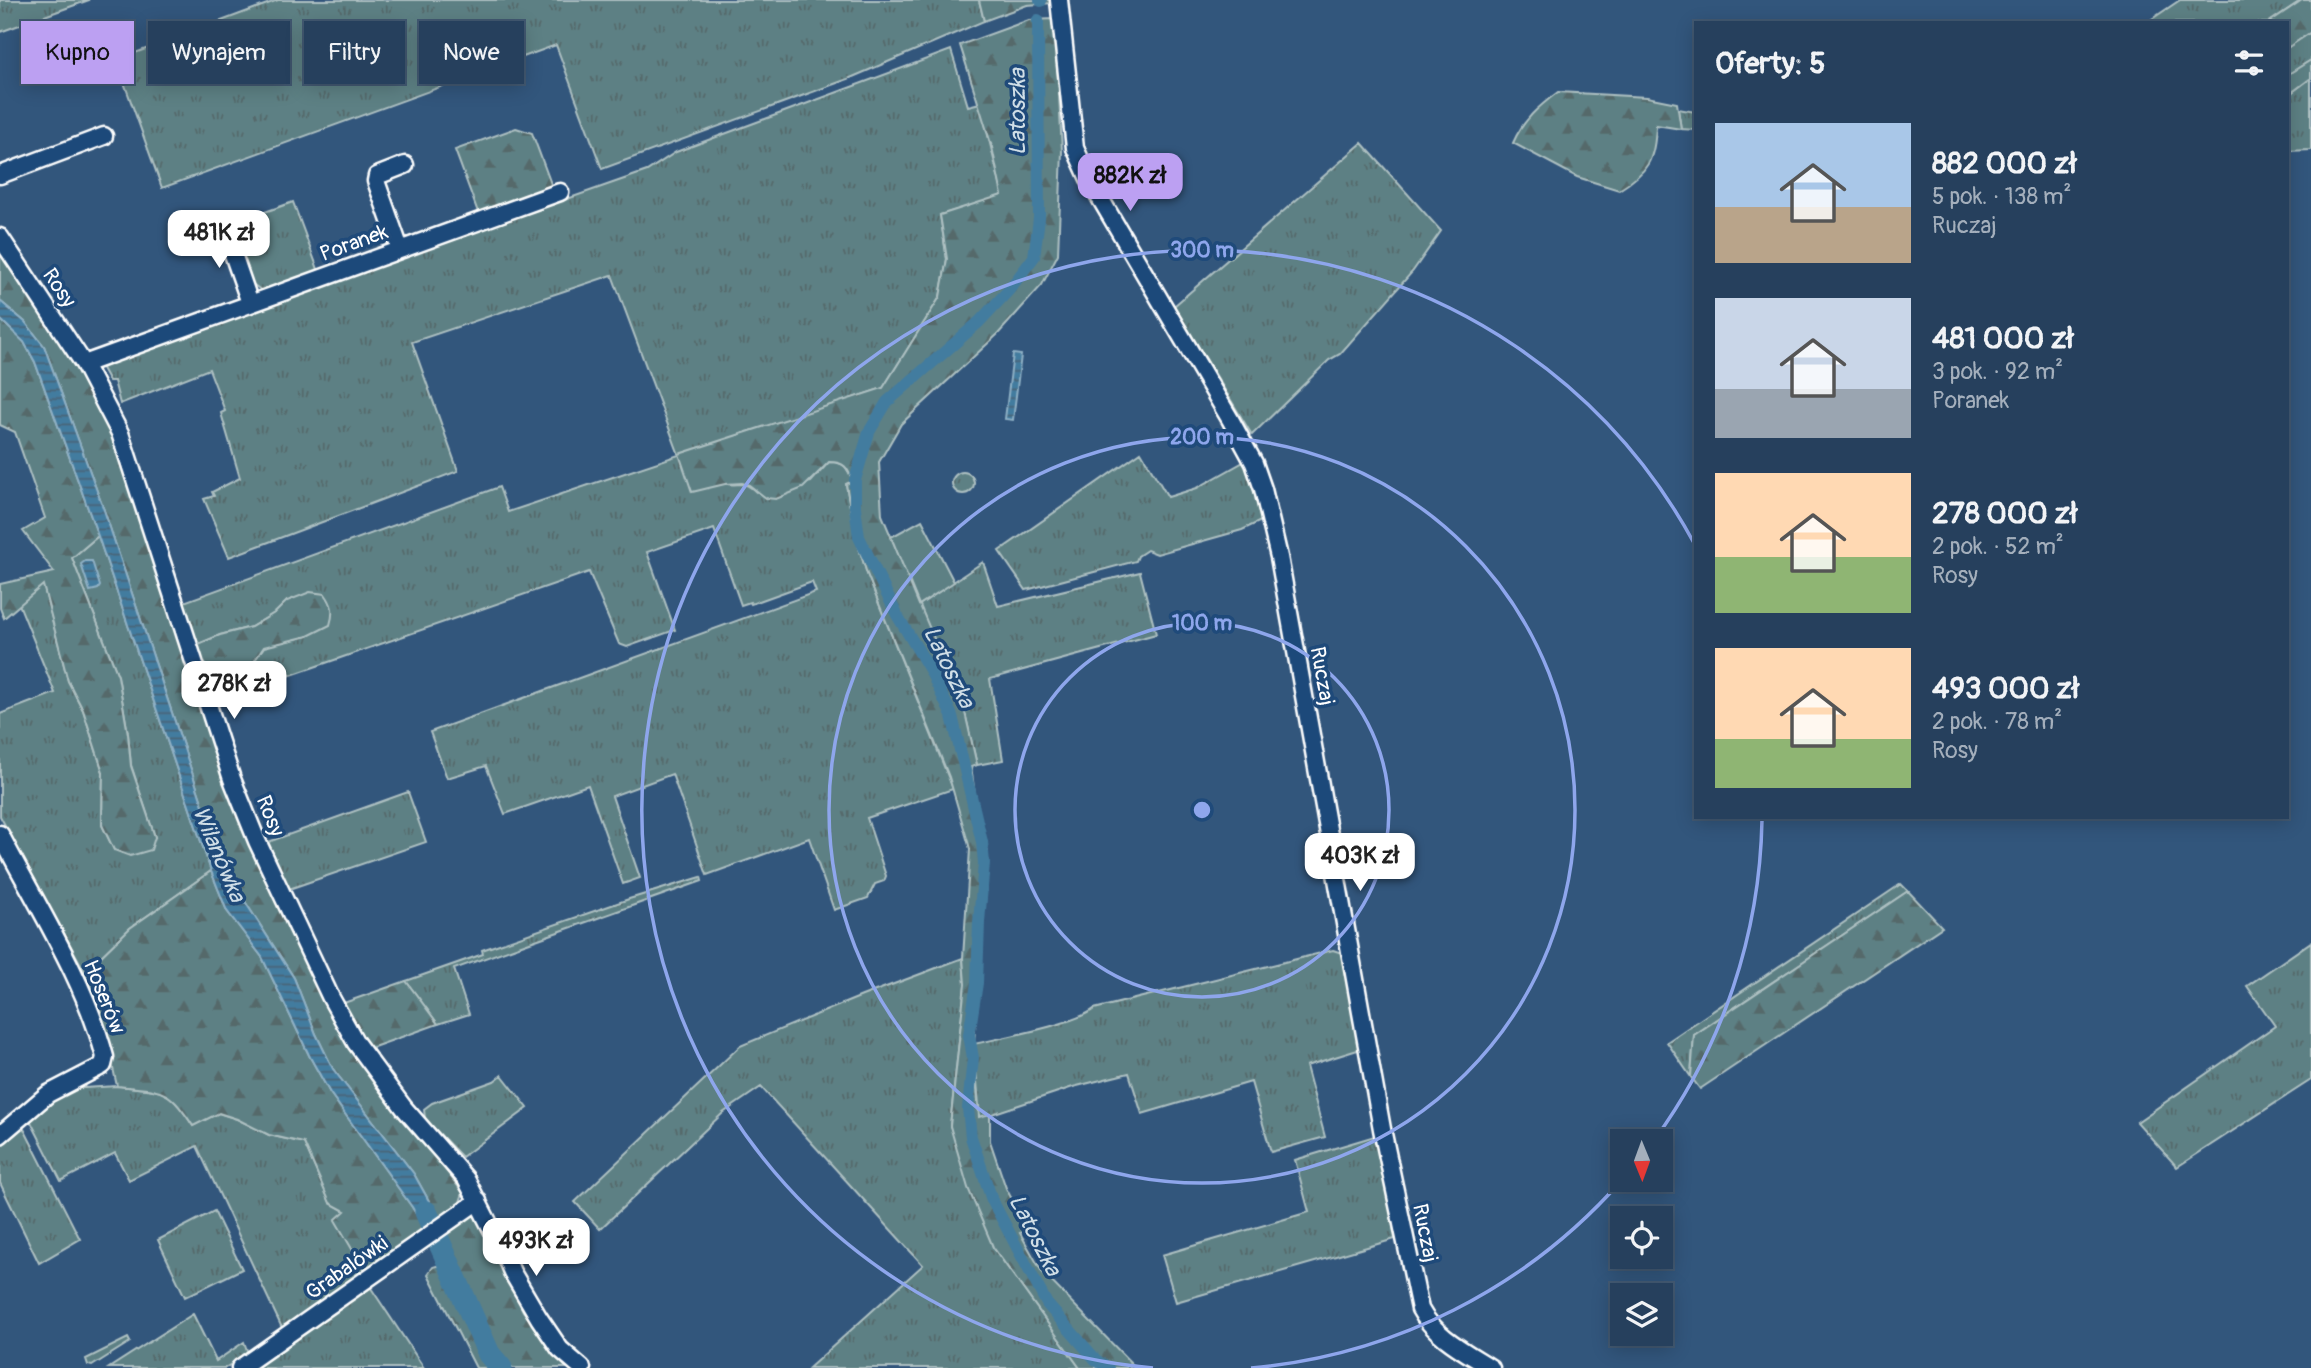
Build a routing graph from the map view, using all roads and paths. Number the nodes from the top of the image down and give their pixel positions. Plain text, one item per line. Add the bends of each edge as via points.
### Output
1 (1059, 0) edge
2 (104, 136) dead end
3 (405, 165) dead end
4 (0, 175) edge
5 (560, 192) dead end
6 (191, 233) dead end
7 (0, 237) edge
8 (400, 249) junction
9 (250, 303) junction
10 (84, 364) junction
11 (0, 834) edge
12 (0, 1135) edge
13 (478, 1201) junction
14 (240, 1368) edge
15 (582, 1368) edge
16 (1491, 1368) edge

1 - 16 street, Ruczaj via 1075,148 1235,428 1264,489 1382,1129 1420,1309 1449,1341
2 - 4 street
3 - 8 street via 377,176 376,181
5 - 8 street, Poranek
6 - 9 street via 217,224 224,228
7 - 10 street, Rosy
8 - 9 street, Poranek
9 - 10 street, Poranek
10 - 13 street, Rosy via 120,433 232,779 257,841 356,1043 404,1108 466,1179
11 - 12 street, Hoserów via 73,974 105,1057 100,1068 48,1094
13 - 14 street, Grabalówki
13 - 15 street, Rosy via 539,1318 560,1349

